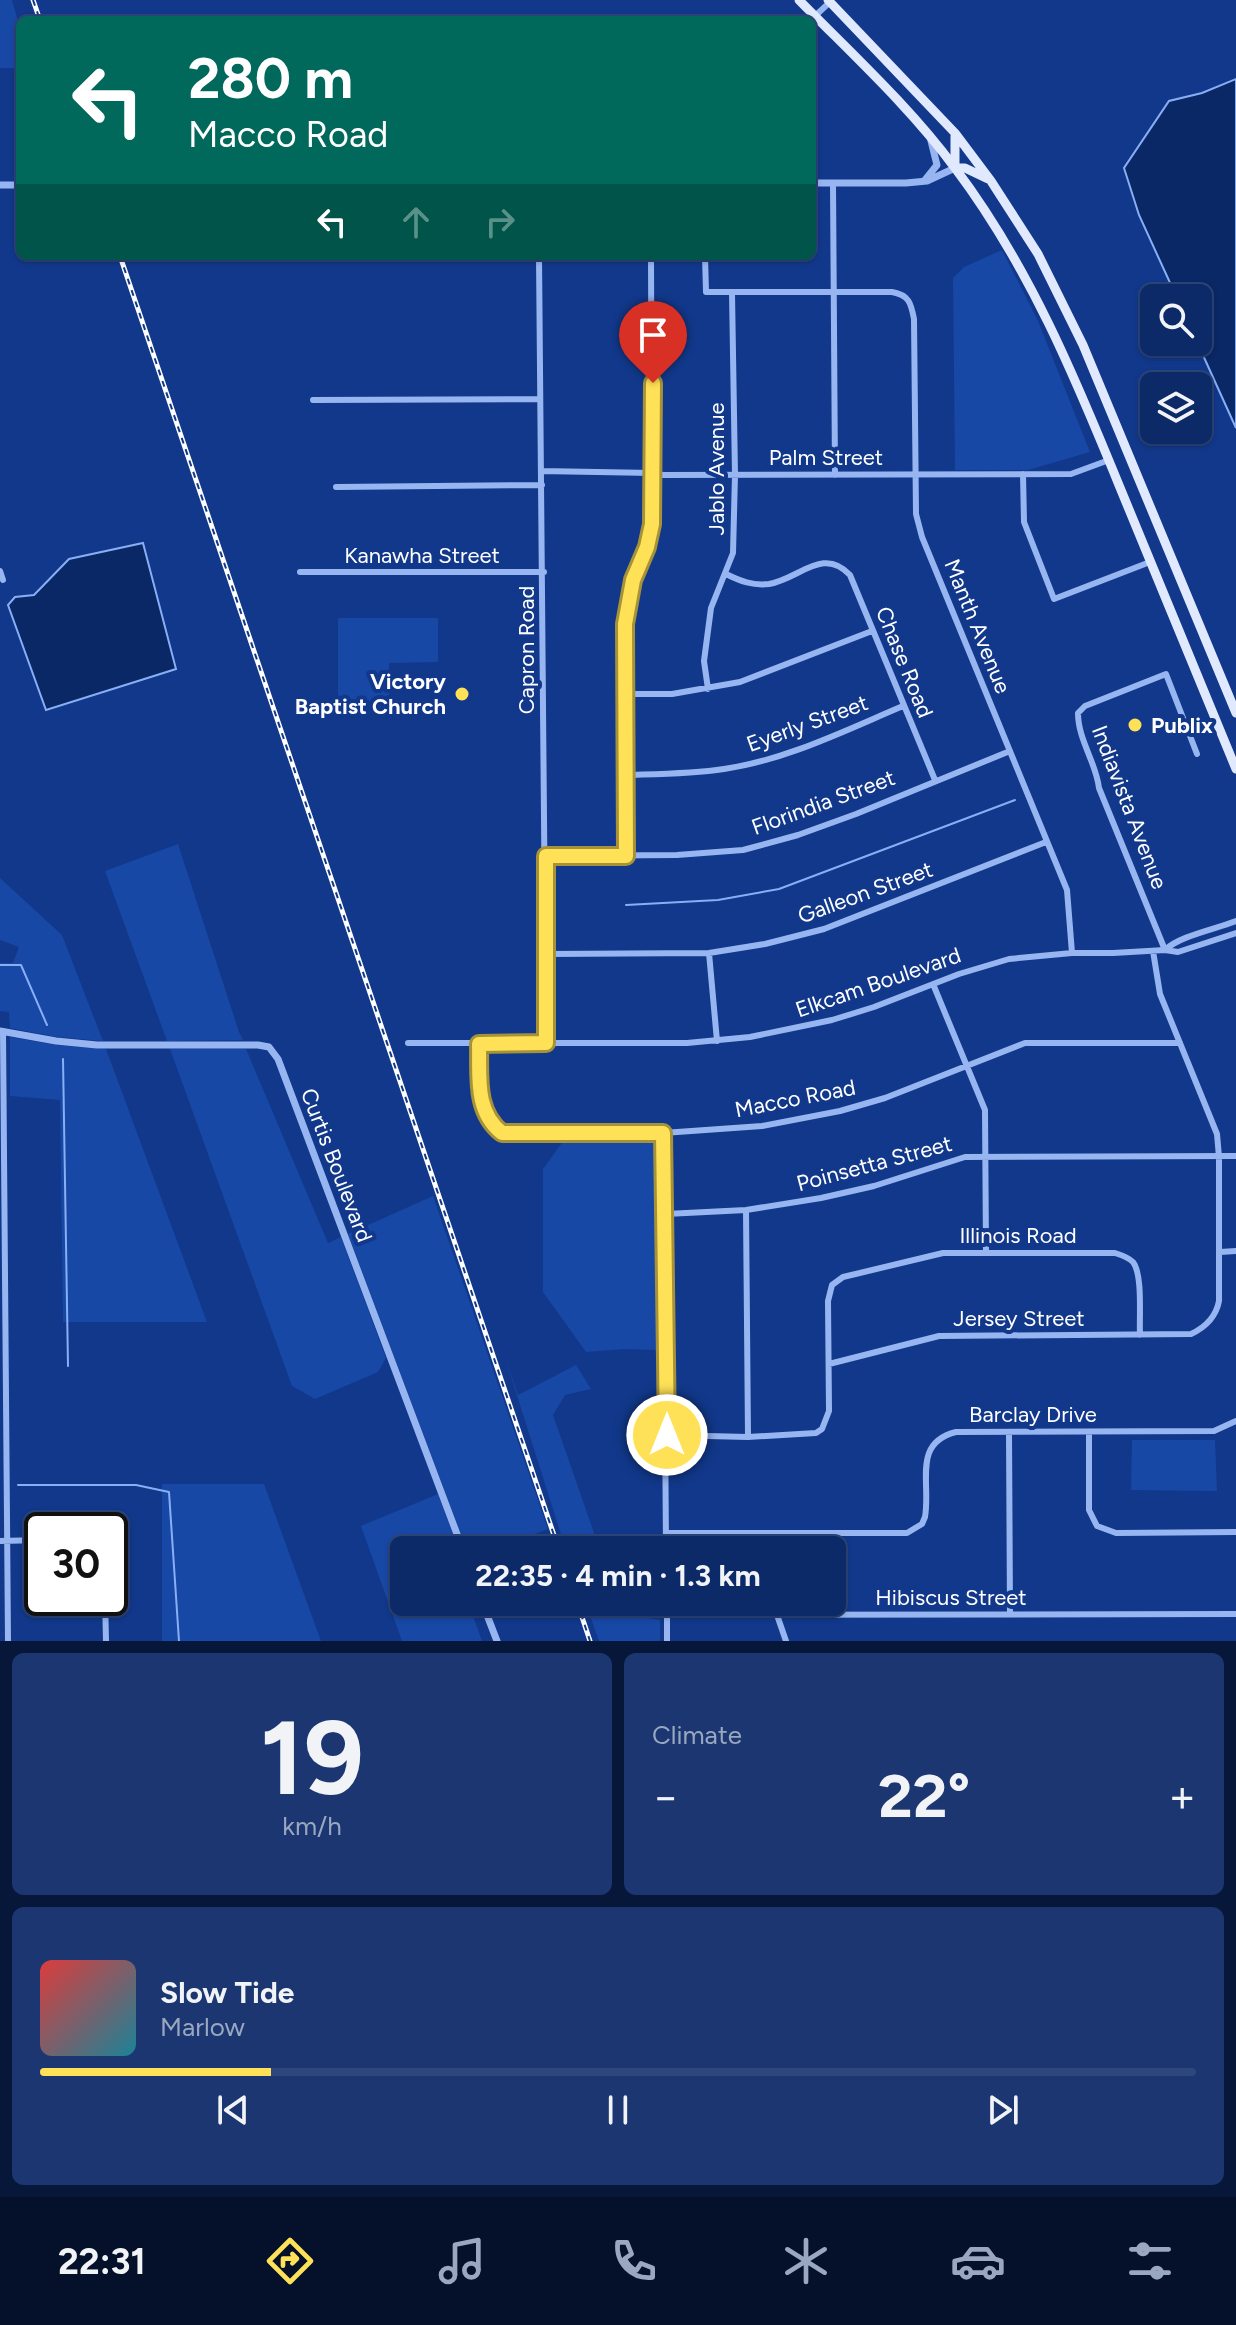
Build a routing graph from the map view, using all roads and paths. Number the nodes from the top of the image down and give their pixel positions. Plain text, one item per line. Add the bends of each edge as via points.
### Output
1 (799, 0) edge
2 (829, 1) edge
3 (815, 16) joint
4 (816, 17) edge
5 (955, 133) junction
6 (931, 139) junction
7 (955, 168) junction
8 (924, 181) junction
9 (991, 181) junction
10 (816, 183) edge
11 (833, 183) junction
12 (539, 260) edge
13 (651, 260) edge
14 (705, 260) edge
15 (834, 291) junction
16 (732, 293) junction
17 (540, 399) junction
18 (313, 400) dead end
19 (1109, 460) junction
20 (541, 471) junction
21 (653, 473) junction
22 (1023, 474) junction
23 (735, 475) junction
24 (835, 475) junction
25 (915, 475) junction
26 (542, 485) junction
27 (336, 487) dead end
28 (1150, 562) junction
29 (0, 571) edge
30 (300, 572) dead end
31 (544, 572) junction
32 (726, 574) junction
33 (3, 580) dead end
34 (872, 631) junction
35 (708, 689) junction
36 (626, 694) junction
37 (903, 706) junction
38 (1236, 713) edge
39 (1010, 751) junction
40 (1197, 754) dead end
41 (1236, 769) edge
42 (626, 775) junction
43 (935, 780) junction
44 (1046, 842) junction
45 (546, 856) junction
46 (626, 856) junction
47 (1236, 921) edge
48 (1236, 933) edge
49 (1165, 950) junction
50 (1153, 951) junction
51 (709, 953) junction
52 (1072, 953) junction
53 (546, 954) junction
54 (933, 984) junction
55 (2, 1031) edge
56 (717, 1041) junction
57 (408, 1043) dead end
58 (546, 1043) junction
59 (1180, 1043) junction
60 (479, 1044) junction
61 (968, 1067) junction
62 (663, 1133) junction
63 (1236, 1156) edge
64 (985, 1157) junction
65 (1219, 1157) junction
66 (746, 1210) junction
67 (666, 1214) junction
68 (1236, 1251) edge
69 (986, 1252) junction
70 (1220, 1252) junction
71 (1140, 1335) junction
72 (829, 1364) junction
73 (1236, 1421) edge
74 (1009, 1432) junction
75 (1089, 1432) junction
76 (667, 1435) junction
77 (748, 1437) junction
78 (1236, 1532) edge
79 (666, 1533) joint
80 (458, 1536) edge
81 (24, 1540) edge
82 (4, 1541) edge
83 (1010, 1614) junction
84 (1236, 1614) edge
85 (846, 1615) edge
86 (105, 1616) edge
87 (487, 1616) edge
88 (667, 1616) edge
89 (777, 1616) edge
90 (8, 1641) edge
91 (106, 1641) edge
92 (497, 1641) edge
93 (667, 1641) edge
94 (786, 1641) edge

1 - 3 main road
2 - 3 street
2 - 5 main road
4 - 6 main road
5 - 7 main road
5 - 9 main road
6 - 7 main road
6 - 8 street via 937,165
7 - 8 street
7 - 9 main road
7 - 19 main road via 1034,293
8 - 11 street
9 - 38 main road via 1071,316
10 - 11 street
11 - 15 street
12 - 17 street, Capron Road
13 - 21 street
14 - 16 street via 706,292
15 - 16 street
15 - 24 street
15 - 25 street, Manth Avenue via 892,292 910,301
16 - 23 street, Jablo Avenue
17 - 18 street
17 - 20 street, Capron Road
19 - 22 street, Palm Street via 1071,474
19 - 28 main road
20 - 21 street, Palm Street
20 - 26 street, Capron Road
21 - 23 street, Palm Street
21 - 36 street via 652,524 625,624
22 - 25 street, Palm Street
22 - 28 street via 1024,522 1054,599
23 - 24 street, Palm Street
23 - 32 street, Jablo Avenue via 733,553
24 - 25 street, Palm Street
25 - 39 street, Manth Avenue via 922,537
26 - 27 street
26 - 31 street, Capron Road
28 - 41 main road
29 - 33 street
30 - 31 street, Kanawha Street
31 - 45 street, Capron Road
32 - 34 street, Chase Road via 759,585 835,563 850,575
32 - 35 street, Jablo Avenue via 711,608 704,661
34 - 35 street via 740,682
34 - 37 street, Chase Road
35 - 36 street
36 - 42 street
37 - 42 street, Eyerly Street via 767,760 712,771
37 - 43 street, Chase Road
39 - 43 street, Florindia Street
39 - 44 street, Manth Avenue
40 - 49 street, Indiavista Avenue via 1166,674 1078,713 1099,788
42 - 46 street
43 - 46 street, Florindia Street via 798,835 743,850
44 - 51 street, Galleon Street via 824,929
44 - 52 street, Manth Avenue via 1067,890
45 - 46 street, Florindia Street
45 - 53 street, Capron Road
47 - 49 street, Elkcam Boulevard via 1174,941
48 - 49 street, Elkcam Boulevard via 1178,952
49 - 50 street, Elkcam Boulevard
50 - 52 street, Elkcam Boulevard
50 - 59 street via 1160,994
51 - 53 street, Galleon Street
51 - 56 street
52 - 54 street, Elkcam Boulevard via 1009,959
53 - 58 street, Capron Road
54 - 56 street, Elkcam Boulevard via 832,1020
54 - 61 street
55 - 80 street, Curtis Boulevard via 97,1045 269,1047 278,1059
55 - 82 street
56 - 58 street, Elkcam Boulevard
57 - 60 street, Elkcam Boulevard
58 - 60 street, Elkcam Boulevard
59 - 61 street, Macco Road via 1025,1043
59 - 65 street via 1217,1134
60 - 62 street, Macco Road via 480,1093 489,1121 502,1133
61 - 62 street, Macco Road via 885,1098 810,1118
61 - 64 street via 985,1110
62 - 67 street
63 - 65 street, Poinsetta Street
64 - 65 street, Poinsetta Street
64 - 66 street, Poinsetta Street via 965,1157 874,1186
64 - 69 street
65 - 70 street
66 - 67 street, Poinsetta Street
66 - 77 street
67 - 76 street
68 - 70 street
69 - 71 street, Illinois Road via 1124,1256 1138,1277
69 - 72 street, Illinois Road via 929,1255 843,1277 832,1285 828,1301
70 - 71 street, Jersey Street via 1219,1301 1210,1322 1191,1334
71 - 72 street, Jersey Street via 939,1336
72 - 77 street via 829,1411 822,1429 810,1435
73 - 75 street, Barclay Drive via 1214,1431
74 - 75 street, Barclay Drive
74 - 79 street, Barclay Drive via 956,1432 937,1440 926,1457 925,1517 907,1533
74 - 83 street
75 - 78 street via 1089,1510 1097,1526 1116,1533
76 - 77 street
76 - 79 street
81 - 82 street
82 - 90 street
83 - 84 street, Hibiscus Street
83 - 85 street, Hibiscus Street
86 - 91 street
87 - 92 street
88 - 93 street
89 - 94 street

